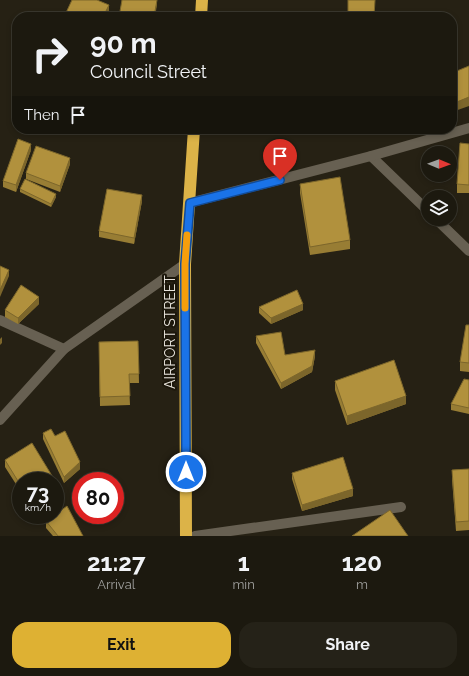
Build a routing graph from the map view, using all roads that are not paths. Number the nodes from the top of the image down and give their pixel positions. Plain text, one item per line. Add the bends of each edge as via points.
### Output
1 (202, 0) edge
2 (201, 12) edge
3 (469, 128) edge
4 (457, 131) edge
5 (194, 134) edge
6 (448, 134) edge
7 (371, 156) junction
8 (190, 203) junction
9 (421, 204) edge
10 (443, 226) edge
11 (469, 251) edge
12 (185, 264) junction
13 (0, 320) edge
14 (64, 350) junction
15 (0, 420) edge
16 (401, 507) dead end
17 (186, 536) edge
18 (195, 536) edge

1 - 2 highway
3 - 4 street
5 - 8 highway, AIRPORT STREET
6 - 7 street
7 - 8 street
7 - 9 street
8 - 12 highway, AIRPORT STREET
10 - 11 street
12 - 14 street
12 - 17 highway, AIRPORT STREET
13 - 14 street
14 - 15 street
16 - 18 street

